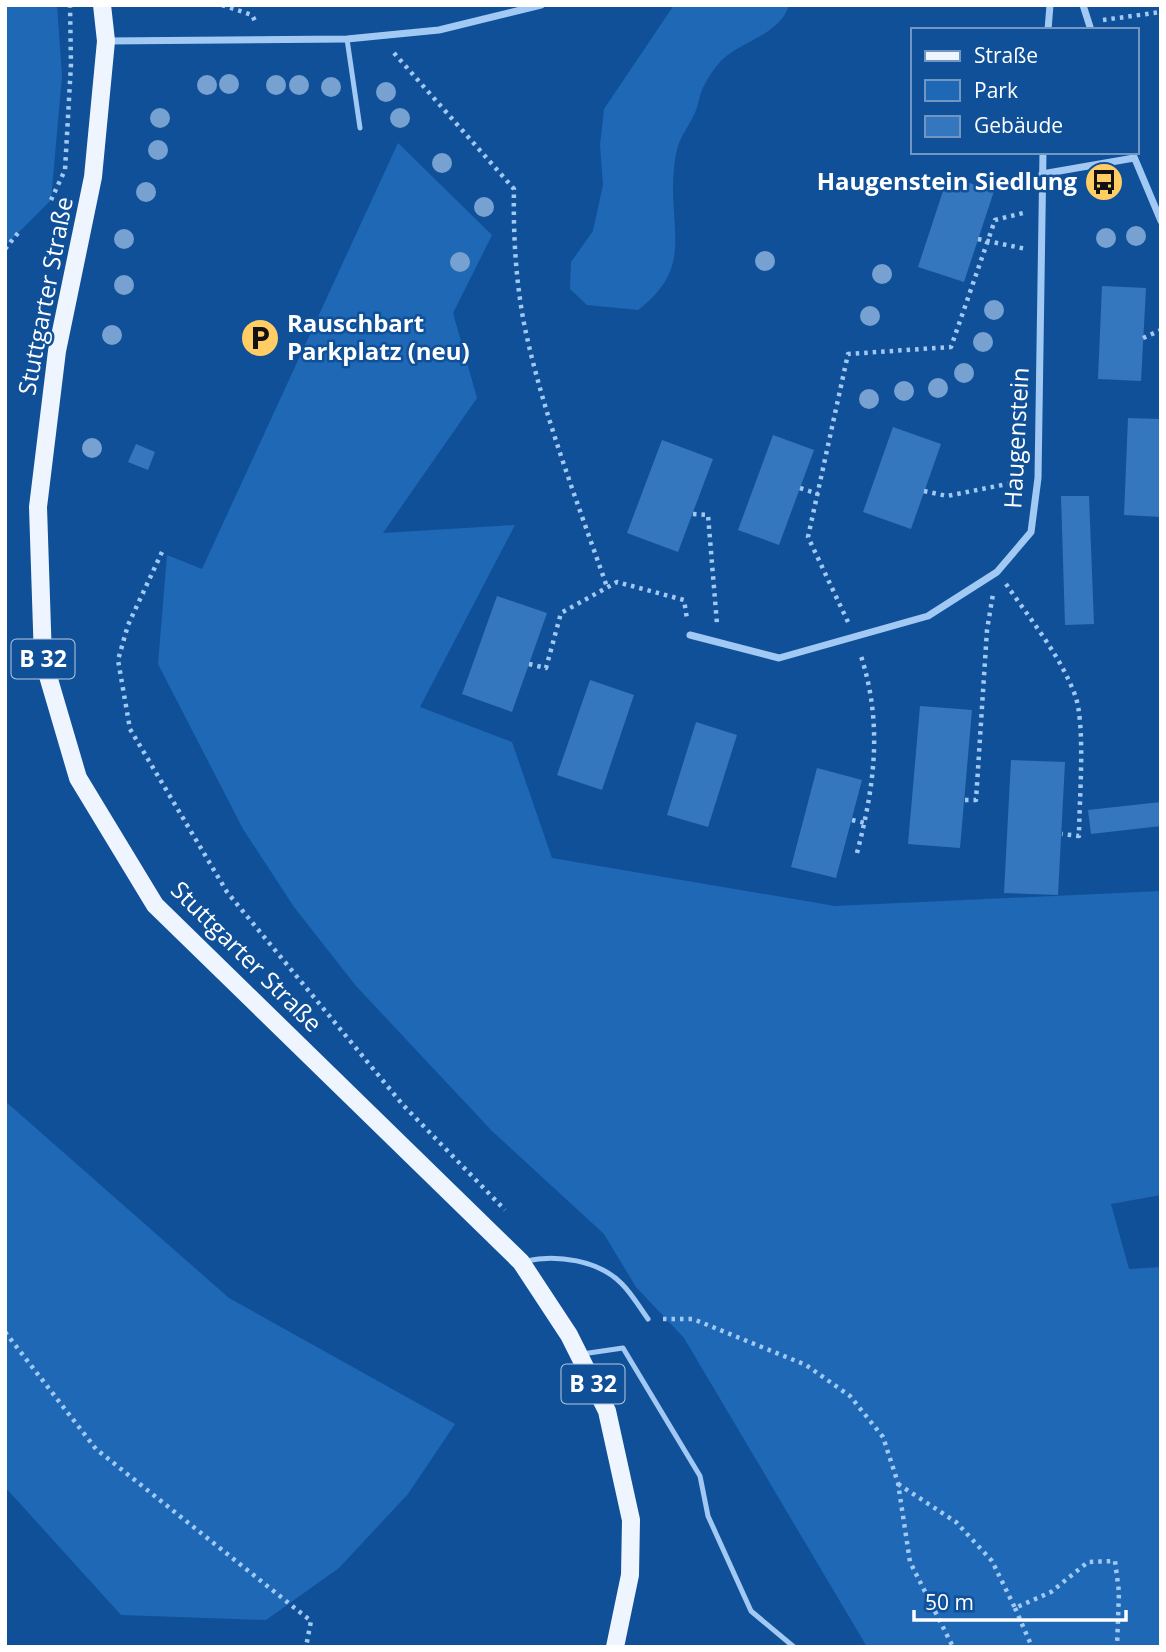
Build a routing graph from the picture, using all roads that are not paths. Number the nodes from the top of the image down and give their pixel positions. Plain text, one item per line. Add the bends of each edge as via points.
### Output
1 (102, 5) edge
2 (541, 5) edge
3 (1049, 5) edge
4 (1083, 5) edge
5 (1090, 26) edge
6 (1048, 28) edge
7 (347, 40) junction
8 (106, 41) junction
9 (360, 128) dead end
10 (1043, 154) edge
11 (1133, 155) edge
12 (1042, 174) junction
13 (1161, 221) edge
14 (690, 635) road end
15 (521, 1262) junction
16 (648, 1319) road end
17 (579, 1354) junction
18 (615, 1647) edge
19 (794, 1647) edge

1 - 8 main road, Stuttgarter Straße / B 32
2 - 7 street via 439,30
3 - 6 street
4 - 5 street
7 - 8 street
7 - 9 lane
8 - 15 main road, Stuttgarter Straße / B 32 via 93,177 57,351 38,507 43,659 78,778 155,905
10 - 12 street, Haugenstein
11 - 12 street
11 - 13 street
12 - 14 street, Haugenstein via 1038,478 1031,532 997,572 928,616 779,658
15 - 16 lane via 549,1256 592,1265 621,1283
15 - 17 main road, Stuttgarter Straße / B 32
17 - 18 main road, Stuttgarter Straße / B 32 via 607,1411 631,1520 630,1575
17 - 19 lane via 623,1348 700,1476 713,1529 751,1611

